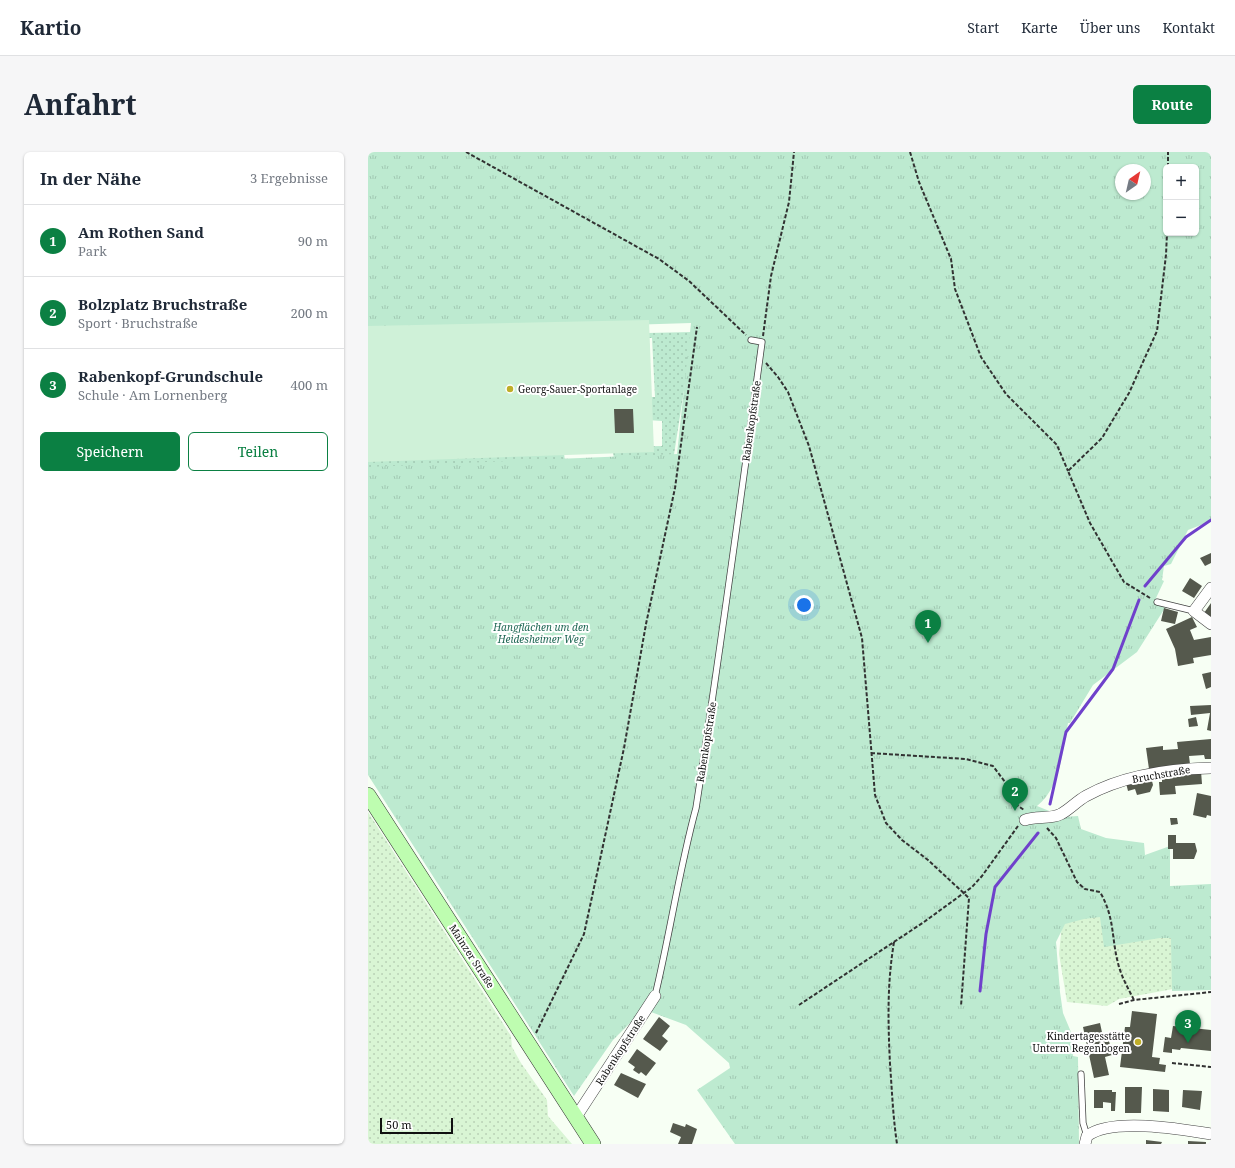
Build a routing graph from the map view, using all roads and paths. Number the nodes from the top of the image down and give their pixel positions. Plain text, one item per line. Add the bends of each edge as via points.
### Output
1 (466, 152) edge
2 (794, 152) edge
3 (910, 152) edge
4 (1168, 152) edge
5 (1168, 164) edge
6 (1167, 236) edge
7 (697, 326) dead end
8 (751, 340) joint
9 (762, 342) junction
10 (760, 359) junction
11 (1068, 471) junction
12 (1211, 588) edge
13 (1157, 602) joint
14 (1194, 610) junction
15 (1211, 624) edge
16 (870, 753) junction
17 (1211, 768) edge
18 (368, 795) edge
19 (1032, 818) junction
20 (964, 893) junction
21 (894, 942) junction
22 (1211, 992) edge
23 (655, 996) joint
24 (1134, 1000) junction
25 (1119, 1004) dead end
26 (799, 1005) dead end
27 (961, 1006) dead end
28 (529, 1046) junction
29 (1172, 1063) dead end
30 (1211, 1068) edge
31 (1081, 1074) dead end
32 (576, 1118) junction
33 (1211, 1134) edge
34 (1086, 1140) edge
35 (593, 1144) edge
36 (897, 1144) edge

1 - 8 path via 660,259 689,282
2 - 9 path via 789,202 771,276
3 - 11 path via 919,182 951,259 956,289 981,357 1006,394 1056,445
4 - 5 path
6 - 11 path via 1157,331 1130,393 1102,438
7 - 28 path via 675,488 647,617 624,748 584,934
8 - 9 lane
9 - 10 lane, Rabenkopfstraße
10 - 16 path via 768,365 788,392 809,446 862,638
10 - 23 lane, Rabenkopfstraße via 696,808
11 - 13 path via 1090,523 1124,582
12 - 14 street
13 - 14 lane
14 - 15 street
16 - 19 path via 966,759 993,766 1005,782 1011,801
16 - 20 path via 875,795 886,824
17 - 19 street, Bruchstraße via 1193,768 1133,777 1086,796 1060,814 1049,818
18 - 28 main road, Mainzer Straße
19 - 20 path via 1012,831 982,876
19 - 24 path via 1056,838 1077,882 1085,889 1100,892 1113,923 1123,979
20 - 21 path
20 - 27 path via 969,898
21 - 26 path
21 - 36 path via 887,1016
22 - 24 path
23 - 32 street, Rabenkopfstraße
24 - 25 path
28 - 32 main road, Mainzer Straße
29 - 30 path
31 - 34 lane
32 - 35 main road, Mainzer Straße
33 - 34 street via 1155,1126 1128,1126 1101,1128

